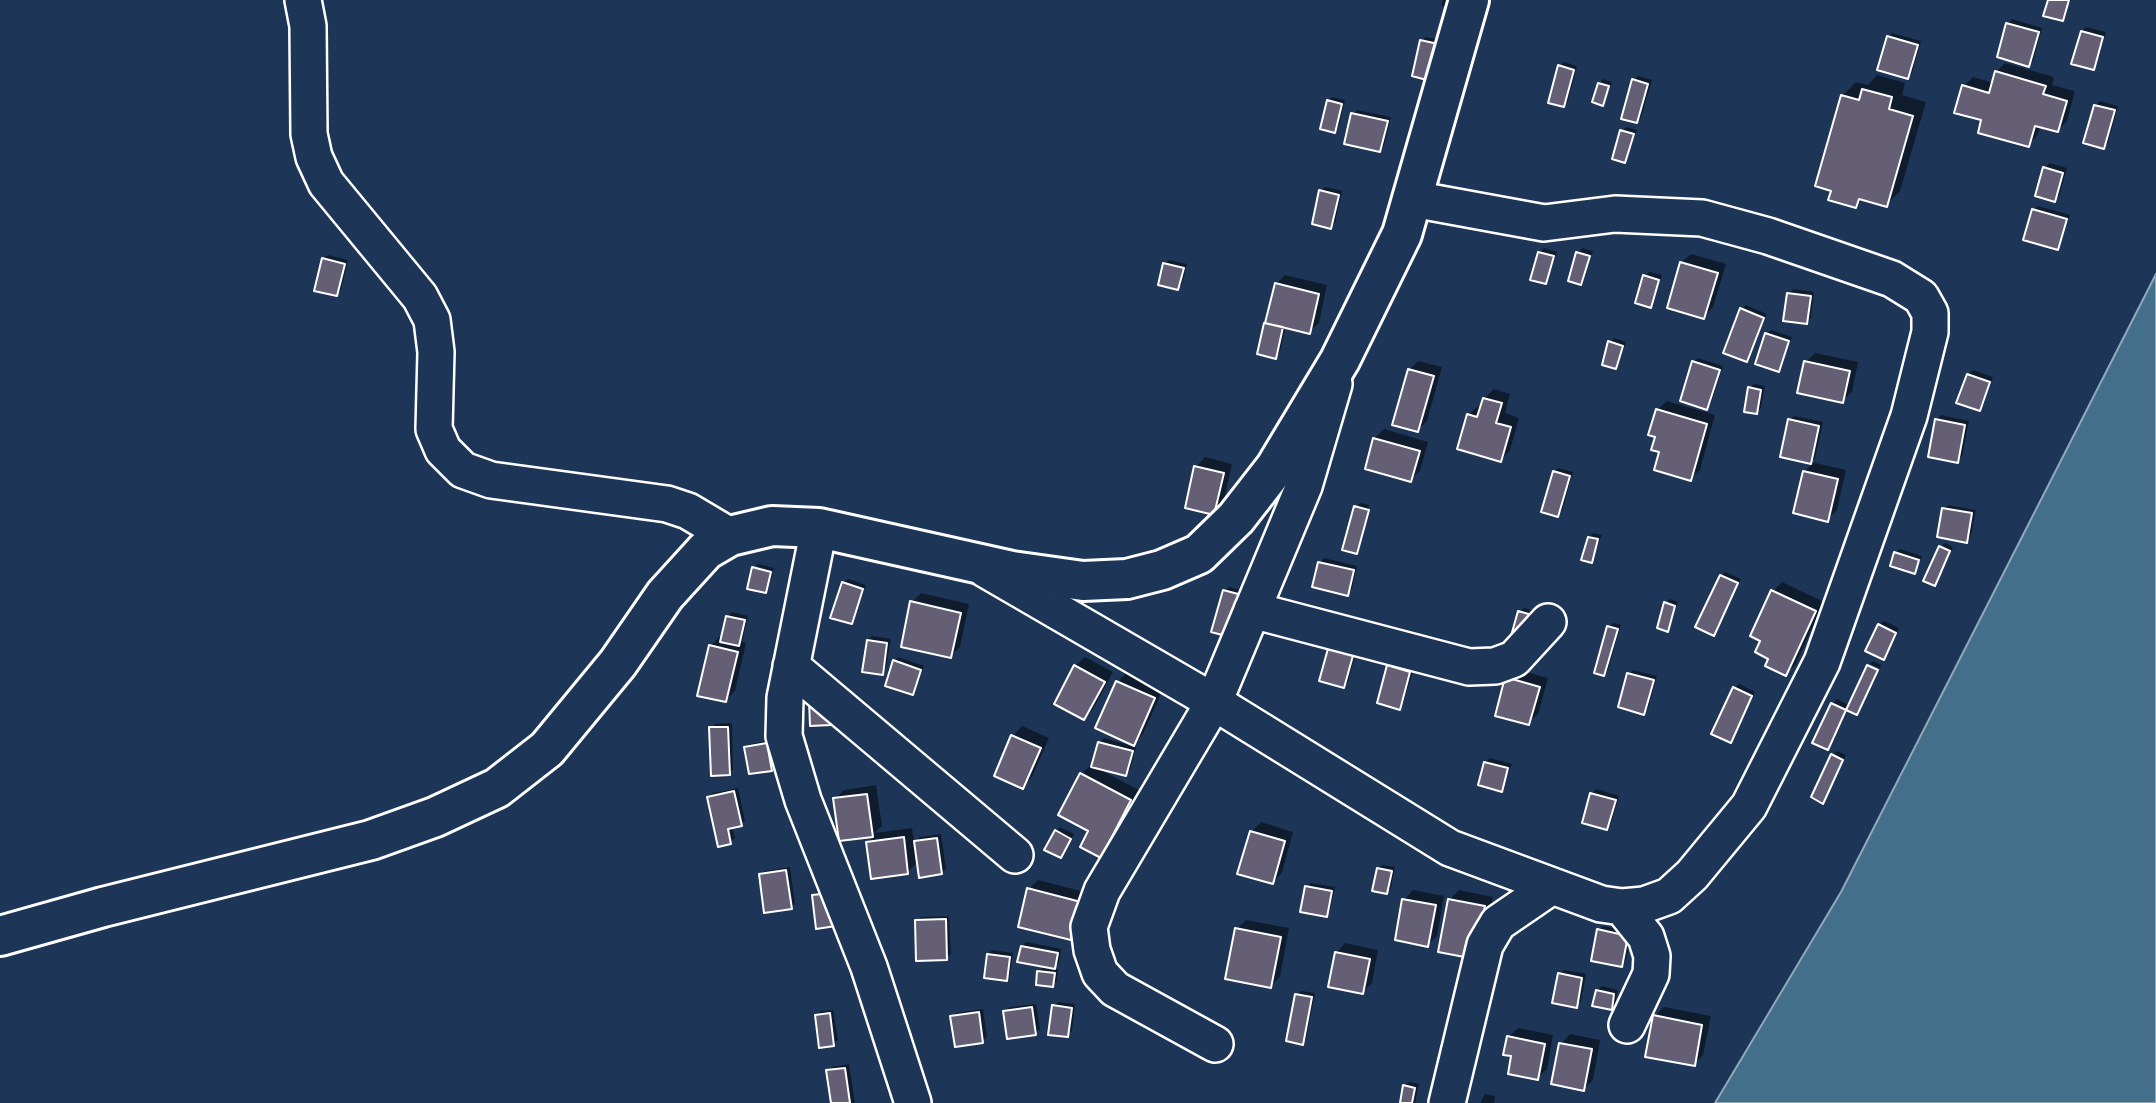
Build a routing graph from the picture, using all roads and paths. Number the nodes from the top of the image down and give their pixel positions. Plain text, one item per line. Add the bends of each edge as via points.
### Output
1 (303, 0) edge
2 (1469, 0) edge
3 (1413, 199) junction
4 (1340, 360) junction
5 (819, 528) junction
6 (730, 536) junction
7 (973, 562) junction
8 (1252, 610) junction
9 (1548, 622) dead end
10 (791, 666) junction
11 (1214, 702) junction
12 (1015, 855) dead end
13 (1552, 886) junction
14 (1622, 907) junction
15 (0, 936) edge
16 (1627, 1025) dead end
17 (1215, 1044) dead end
18 (913, 1103) edge
19 (1447, 1103) edge

1 - 6 street via 314,157 326,183 420,297 432,320 434,429 443,450 463,470 491,480 667,504
2 - 3 street
3 - 4 street via 1402,234
3 - 14 street via 1544,223 1615,214 1702,218 1892,279 1921,297 1930,313 1930,332 1909,416 1822,662 1749,806 1669,896
4 - 7 street via 1275,468 1236,518 1199,554 1127,579 1083,582
4 - 8 street via 1304,486
5 - 6 street via 772,526
5 - 7 street
5 - 10 street
6 - 15 street via 706,550 665,595 618,663 547,750 497,788 372,840
7 - 11 street
8 - 9 street via 1469,667 1495,666 1514,659
8 - 11 street
10 - 12 street
10 - 18 street via 784,736 792,765 869,967
11 - 13 street via 1451,848
11 - 17 street via 1102,891 1089,927 1100,973 1115,989
13 - 14 street
13 - 19 street via 1498,923 1485,945
14 - 16 street via 1646,937 1651,956 1651,974

